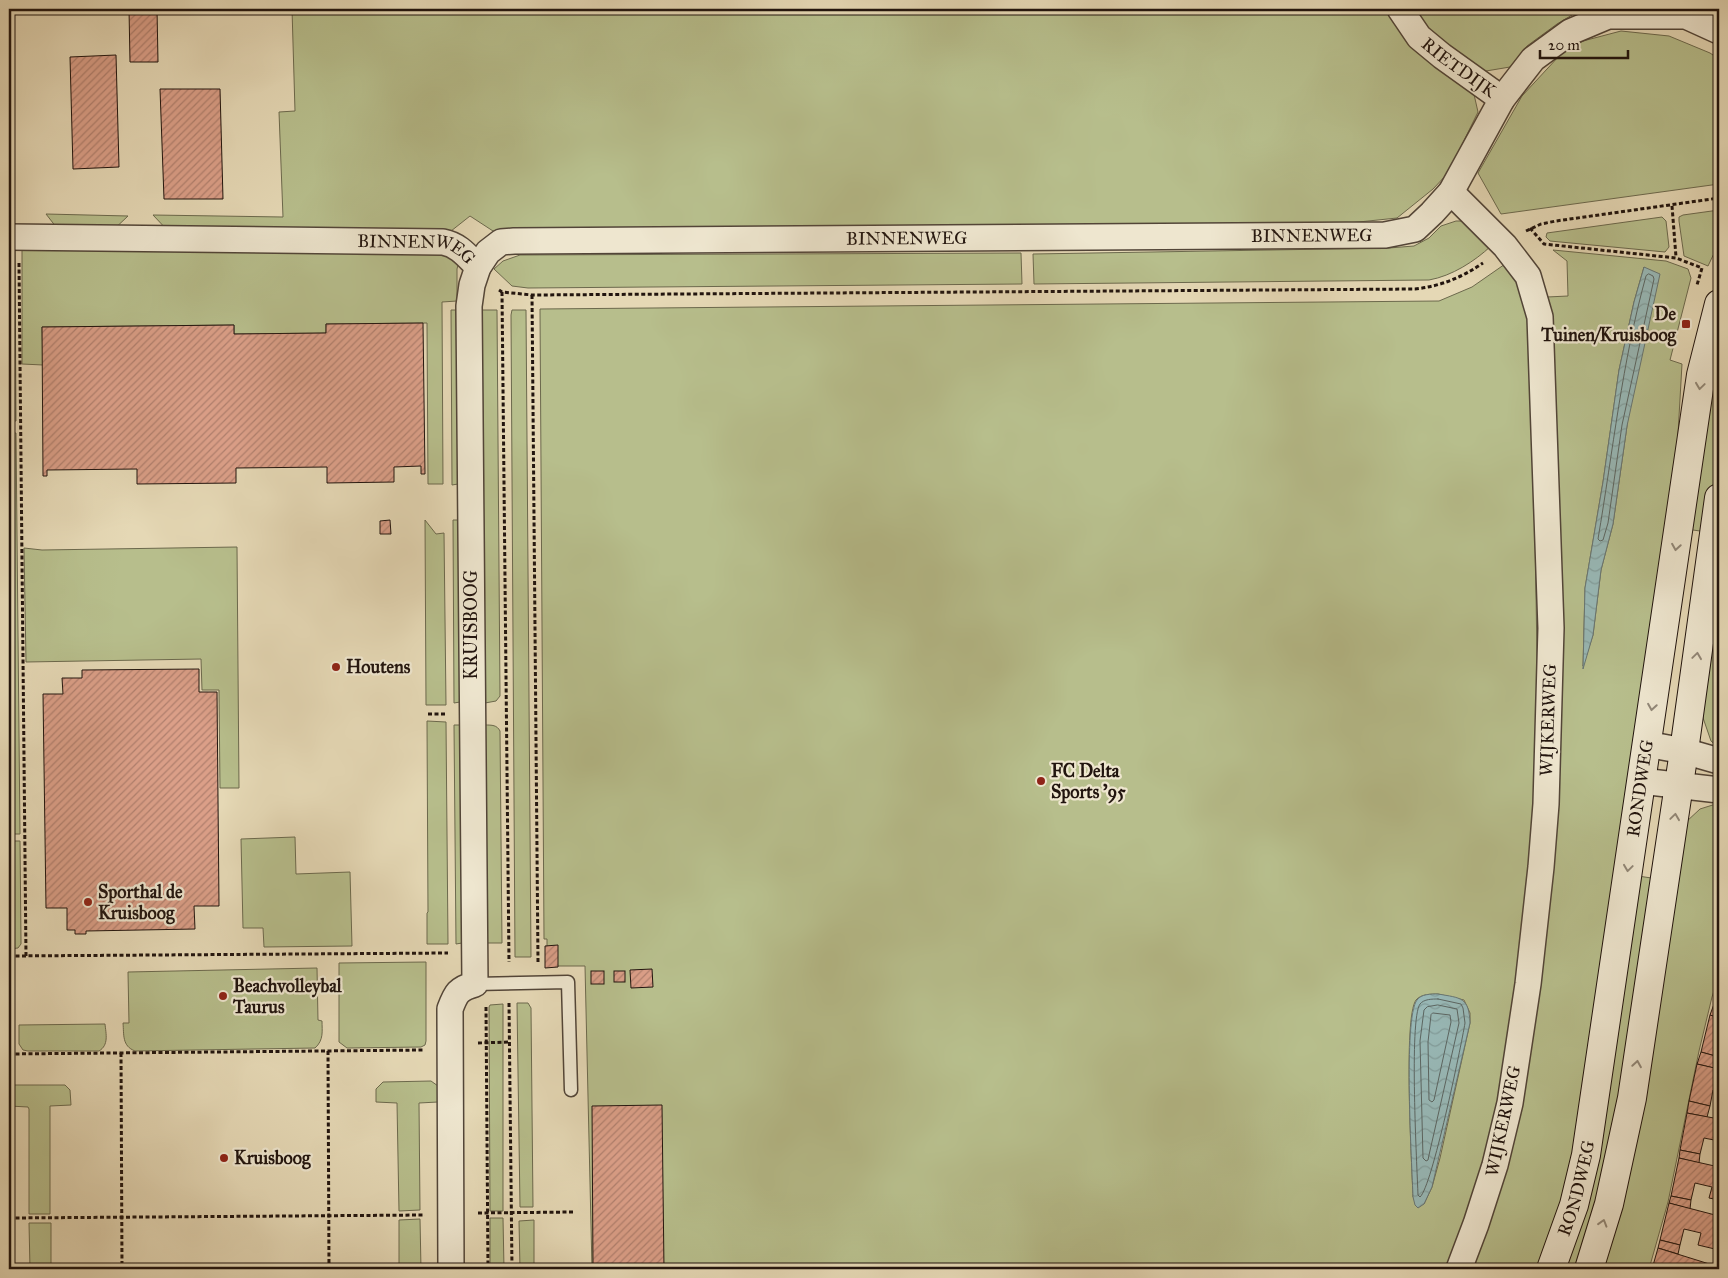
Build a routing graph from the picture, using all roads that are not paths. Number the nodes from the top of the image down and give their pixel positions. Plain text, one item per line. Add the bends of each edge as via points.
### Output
1 (1400, 9) edge
2 (1719, 31) edge
3 (1502, 99) junction
4 (1451, 192) junction
5 (14, 237) edge
6 (478, 267) junction
7 (1719, 304) edge
8 (1719, 498) edge
9 (1646, 744) junction
10 (1684, 751) junction
11 (1719, 761) edge
12 (1641, 781) junction
13 (1679, 786) junction
14 (1719, 790) edge
15 (480, 984) junction
16 (571, 1090) dead end
17 (451, 1269) edge
18 (1459, 1269) edge
19 (1551, 1269) edge
20 (1589, 1269) edge

1 - 3 street, RIETDIJK via 1419,37
2 - 3 street, BINNENWEG via 1686,16 1608,16 1570,32 1533,59
3 - 4 street, BINNENWEG
4 - 6 street, BINNENWEG via 1414,229 1384,235 514,241 501,242 488,252
4 - 18 street, WIJKERWEG via 1505,246 1528,276 1540,317 1551,628 1546,804 1528,984 1510,1103 1495,1165
5 - 6 street, BINNENWEG via 443,242 459,248
6 - 15 street, KRUISBOOG via 469,306
7 -> 9 main road, RONDWEG via 1701,376
10 -> 8 main road, RONDWEG
9 - 10 street
9 - 12 main road, RONDWEG
10 - 11 street
10 - 13 main road, RONDWEG
12 - 13 street
12 -> 19 main road, RONDWEG via 1586,1155 1574,1204
13 - 14 street
20 -> 13 main road, RONDWEG via 1609,1204 1632,1098
15 - 16 lane via 568,982
15 - 17 street via 463,988 455,996 450,1009

